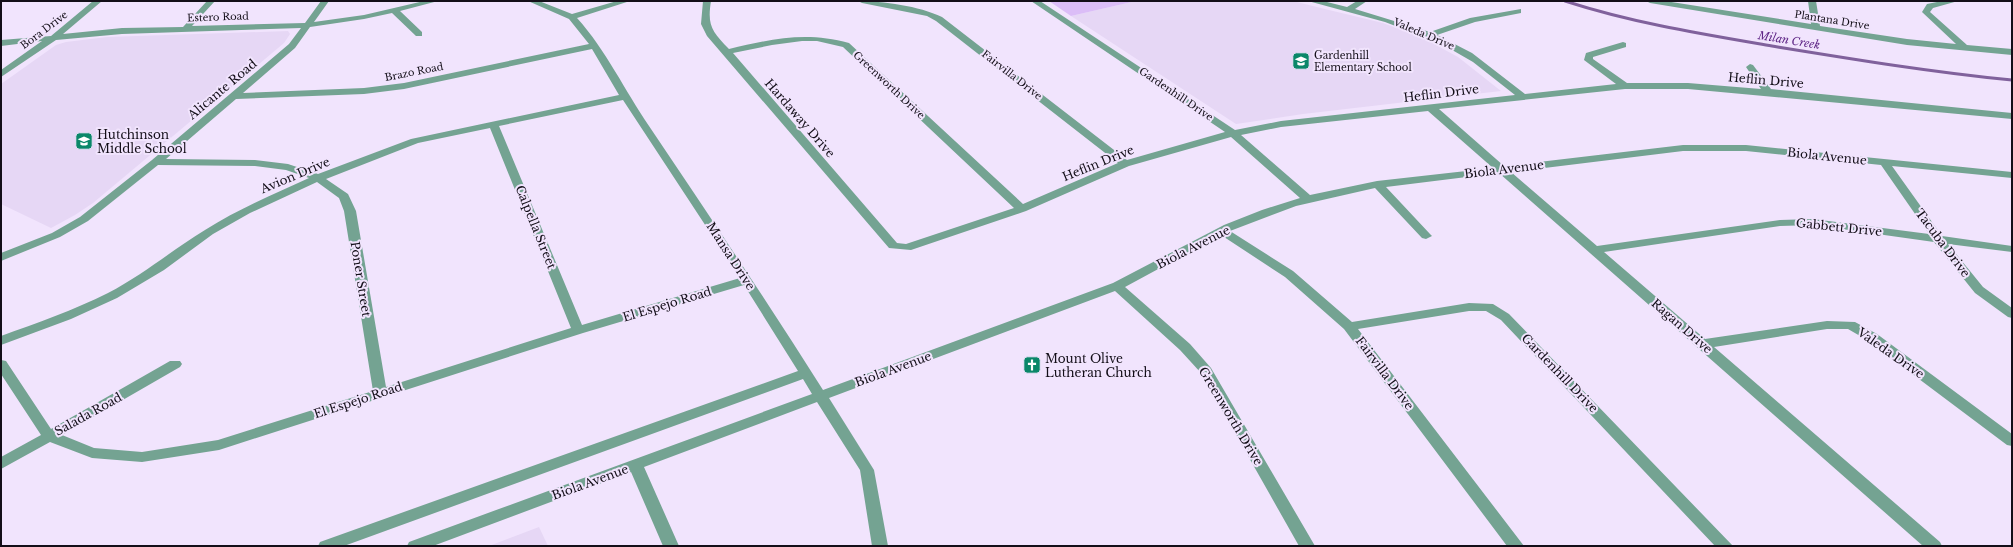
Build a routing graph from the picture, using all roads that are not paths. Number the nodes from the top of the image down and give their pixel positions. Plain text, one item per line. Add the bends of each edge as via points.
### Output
1 (98, 1) edge
2 (211, 1) edge
3 (325, 1) edge
4 (434, 1) edge
5 (532, 1) edge
6 (626, 1) edge
7 (707, 1) edge
8 (862, 1) edge
9 (1035, 1) edge
10 (1312, 1) edge
11 (1363, 1) edge
12 (1650, 1) edge
13 (1812, 1) edge
14 (1954, 1) edge
15 (893, 3) edge
16 (1690, 5) edge
17 (1349, 9) junction
18 (394, 10) junction
19 (1518, 12) dead end
20 (572, 17) junction
21 (308, 25) junction
22 (1816, 28) junction
23 (185, 29) junction
24 (419, 34) dead end
25 (1429, 35) junction
26 (53, 38) junction
27 (1, 43) edge
28 (1623, 45) dead end
29 (594, 46) junction
30 (1966, 49) junction
31 (727, 52) junction
32 (2012, 52) edge
33 (1750, 67) dead end
34 (1, 74) edge
35 (1625, 86) junction
36 (1768, 92) junction
37 (234, 96) junction
38 (1522, 96) junction
39 (625, 97) junction
40 (1430, 107) junction
41 (2012, 116) edge
42 (494, 124) junction
43 (1233, 133) junction
44 (156, 162) junction
45 (1884, 162) junction
46 (1125, 164) junction
47 (1502, 170) junction
48 (2012, 175) edge
49 (318, 178) junction
50 (1377, 184) junction
51 (1308, 199) junction
52 (1022, 209) junction
53 (1223, 231) junction
54 (1426, 236) dead end
55 (1938, 239) junction
56 (893, 246) joint
57 (2012, 249) edge
58 (1596, 250) junction
59 (1, 256) edge
60 (747, 280) junction
61 (1117, 286) junction
62 (2012, 314) edge
63 (1349, 326) junction
64 (578, 330) junction
65 (1, 341) edge
66 (1703, 344) junction
67 (1, 364) edge
68 (175, 364) dead end
69 (806, 373) junction
70 (380, 393) junction
71 (821, 396) junction
72 (49, 436) junction
73 (2012, 441) edge
74 (1, 464) edge
75 (636, 465) junction
76 (326, 546) edge
77 (415, 546) edge
78 (671, 546) edge
79 (880, 546) edge
80 (1307, 546) edge
81 (1516, 546) edge
82 (1725, 546) edge
83 (1934, 546) edge

1 - 26 street, Bora Drive
2 - 23 street
3 - 21 street, Alicante Road
4 - 18 street, Estero Road
5 - 20 street, Mansa Drive
6 - 20 street
7 - 31 street, Hardaway Drive via 703,20 709,33
8 - 15 street
9 - 43 street, Gardenhill Drive
10 - 17 street, Valeda Drive
11 - 17 street
12 - 16 street, Plantana Drive
13 - 22 street
14 - 30 street via 1930,6 1926,12
15 - 46 street, Fairvilla Drive via 939,19
16 - 22 street, Plantana Drive
17 - 25 street, Valeda Drive
18 - 21 street, Estero Road via 338,22
18 - 24 street
19 - 25 street via 1473,20
20 - 29 street, Mansa Drive
21 - 23 street, Estero Road
21 - 37 street, Alicante Road via 292,46
22 - 30 street, Plantana Drive
23 - 26 street, Estero Road via 122,31
25 - 38 street, Valeda Drive via 1462,51
26 - 27 street, Estero Road
26 - 34 street, Bora Drive
28 - 35 street via 1588,55 1588,60
29 - 37 street, Brazo Road via 364,92
29 - 39 street, Mansa Drive
30 - 32 street, Plantana Drive
31 - 52 street, Greenworth Drive via 796,38 816,38 846,45
31 - 56 street, Hardaway Drive
33 - 36 street
35 - 36 street, Heflin Drive via 1688,86
35 - 38 street, Heflin Drive
36 - 41 street, Heflin Drive
37 - 44 street, Alicante Road
38 - 40 street, Heflin Drive
39 - 42 street, Avion Drive
39 - 60 street, Mansa Drive
40 - 43 street, Heflin Drive via 1281,124
40 - 47 street, Ragan Drive
42 - 49 street, Avion Drive via 415,141
42 - 64 street, Calpella Street
43 - 46 street, Heflin Drive
43 - 51 street, Gardenhill Drive
44 - 49 street, Poner Street via 255,163 288,167
44 - 59 street, Alicante Road via 84,219 56,235
45 - 47 street, Biola Avenue via 1715,147 1683,148
45 - 48 street, Biola Avenue
45 - 55 street, Tacuba Drive
46 - 52 street, Heflin Drive
47 - 50 street, Biola Avenue
47 - 58 street, Ragan Drive
49 - 65 street, Avion Drive via 215,228 160,267 113,294 68,316
49 - 70 street, Poner Street via 344,196 350,211
50 - 51 street, Biola Avenue
50 - 54 street
51 - 53 street, Biola Avenue via 1265,212
52 - 56 street, Heflin Drive via 907,248
53 - 61 street, Biola Avenue
53 - 63 street, Fairvilla Drive via 1289,274
55 - 57 street, Gabbett Drive
55 - 58 street, Gabbett Drive via 1813,222 1780,223
55 - 62 street, Tacuba Drive via 1979,290
58 - 66 street, Ragan Drive
60 - 64 street, El Espejo Road
60 - 69 street, Mansa Drive
61 - 71 street, Biola Avenue
61 - 80 street, Greenworth Drive via 1185,347 1206,371
63 - 81 street, Fairvilla Drive
63 - 82 street, Gardenhill Drive via 1469,307 1489,307 1505,317
64 - 70 street, El Espejo Road
66 - 73 street, Valeda Drive via 1827,325 1850,325 1872,337
66 - 83 street, Ragan Drive
67 - 72 street
68 - 72 street, Salada Road
69 - 71 street, Mansa Drive
69 - 76 street
70 - 72 street, El Espejo Road via 220,445 142,457 92,453
71 - 75 street, Biola Avenue
71 - 79 street, Mansa Drive via 867,470
72 - 74 street, Salada Road
75 - 77 street, Biola Avenue
75 - 78 street

